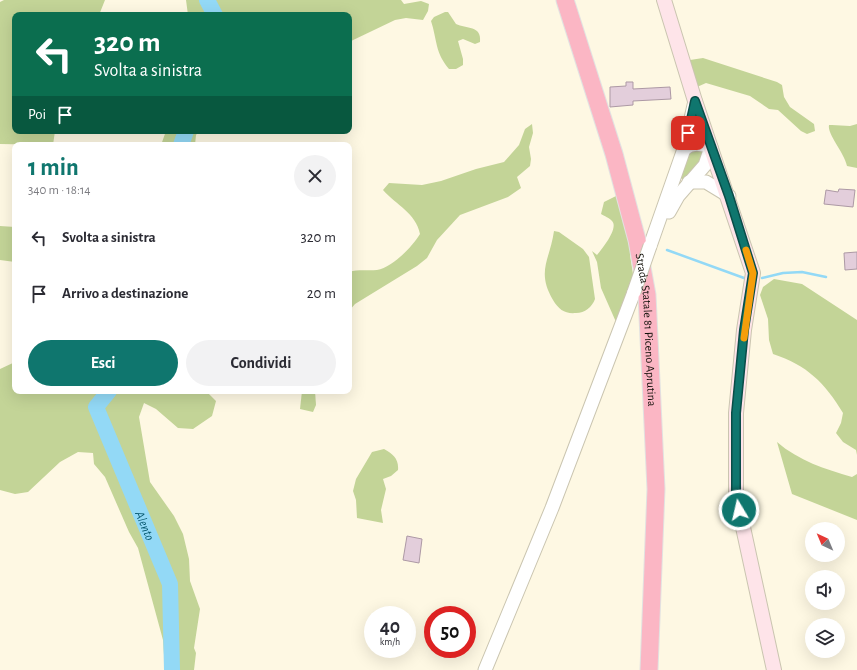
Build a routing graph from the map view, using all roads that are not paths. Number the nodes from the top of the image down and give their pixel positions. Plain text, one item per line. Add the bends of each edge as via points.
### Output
1 (558, 0) edge
2 (565, 0) edge
3 (664, 0) edge
4 (580, 48) junction
5 (695, 101) junction
6 (711, 147) junction
7 (684, 149) junction
8 (689, 182) junction
9 (729, 196) junction
10 (650, 246) junction
11 (485, 670) edge
12 (649, 670) edge
13 (774, 670) edge

1 - 4 highway via 570,35
2 - 4 highway, Strada Statale 81 Piceno Aprutina
3 - 5 main road
4 - 12 highway, Strada Statale 81 Piceno Aprutina via 614,154 633,226 647,295 656,489
5 - 6 main road
5 - 7 street
6 - 7 street via 696,143
6 - 8 street via 705,165
6 - 9 main road
7 - 10 street
8 - 9 street via 706,182
8 - 10 street via 678,196
9 - 13 main road via 753,273 744,330 736,413 736,495
10 - 11 street, bridge via 552,508

